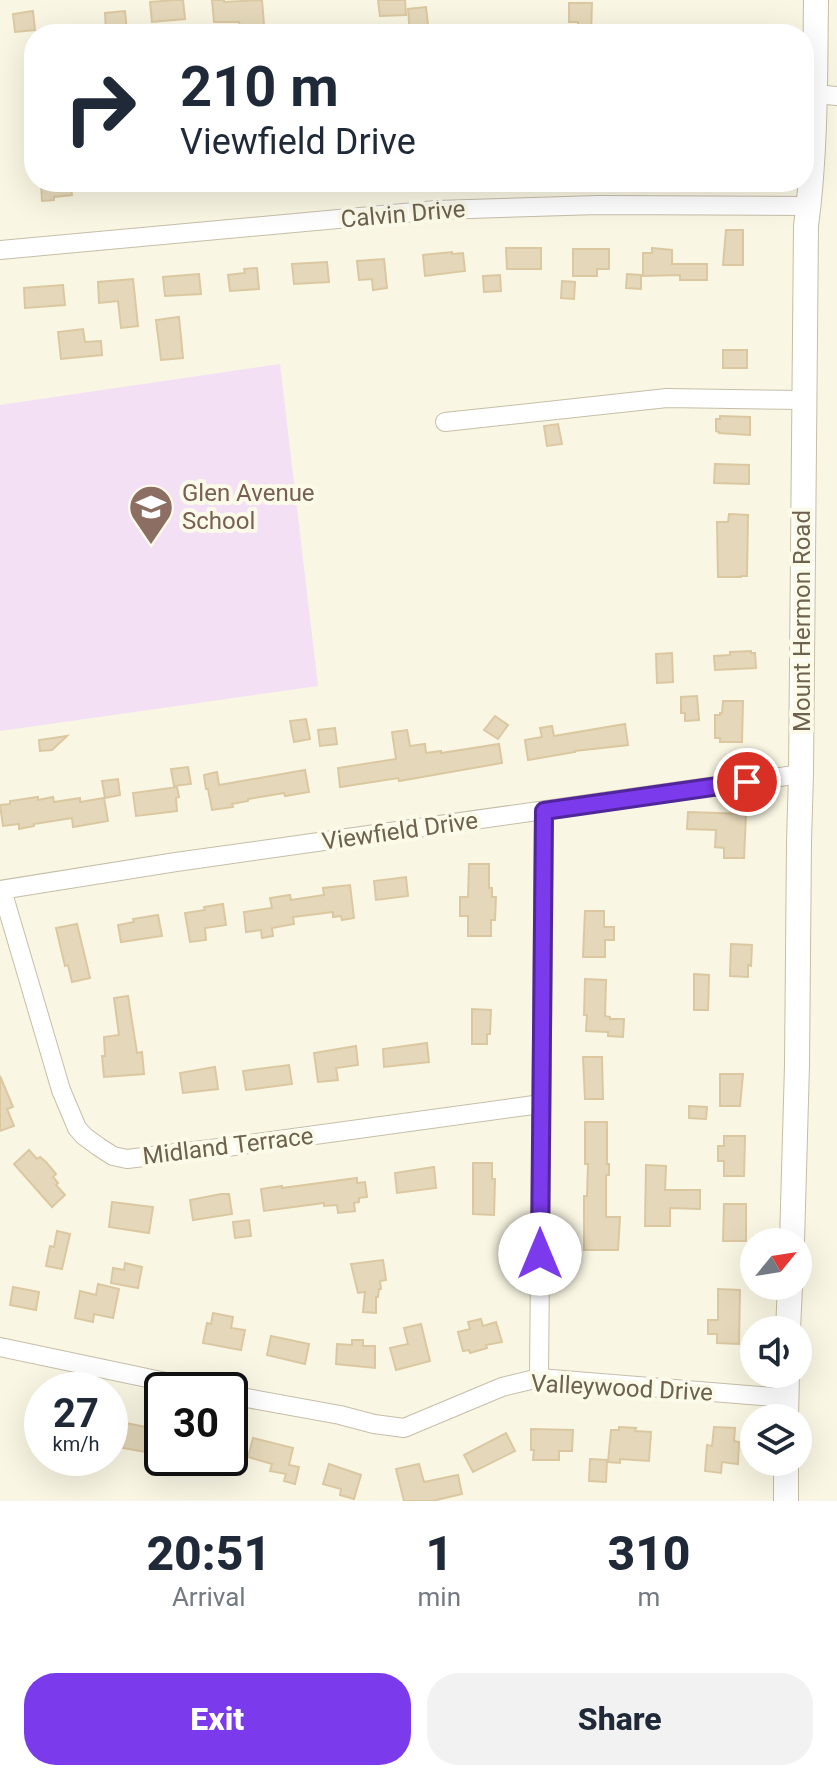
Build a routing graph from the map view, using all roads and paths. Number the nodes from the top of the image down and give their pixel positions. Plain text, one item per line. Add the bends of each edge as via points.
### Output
1 (816, 0) edge
2 (826, 95) edge
3 (814, 169) edge
4 (810, 192) edge
5 (808, 206) junction
6 (0, 250) edge
7 (803, 400) junction
8 (445, 422) dead end
9 (801, 774) junction
10 (544, 811) junction
11 (1, 890) edge
12 (541, 1104) junction
13 (792, 1228) edge
14 (0, 1347) edge
15 (144, 1377) edge
16 (539, 1378) junction
17 (786, 1397) edge
18 (248, 1398) edge
19 (786, 1476) edge
20 (786, 1501) edge

1 - 2 main road, Mount Hermon Road
2 - 3 main road, Mount Hermon Road
4 - 5 main road, Mount Hermon Road
5 - 6 street, Calvin Drive via 436,210
5 - 7 main road, Mount Hermon Road
7 - 8 street via 667,398
7 - 9 main road, Mount Hermon Road
9 - 10 street, Viewfield Drive
9 - 13 main road, Mount Hermon Road
10 - 11 street, Viewfield Drive
10 - 12 street
11 - 12 street, Midland Terrace via 61,1090 77,1128 113,1156 127,1159 227,1147
12 - 16 street
14 - 15 street
16 - 17 street, Valleywood Drive
16 - 18 street, Valleywood Drive via 502,1387 404,1428
19 - 20 main road

